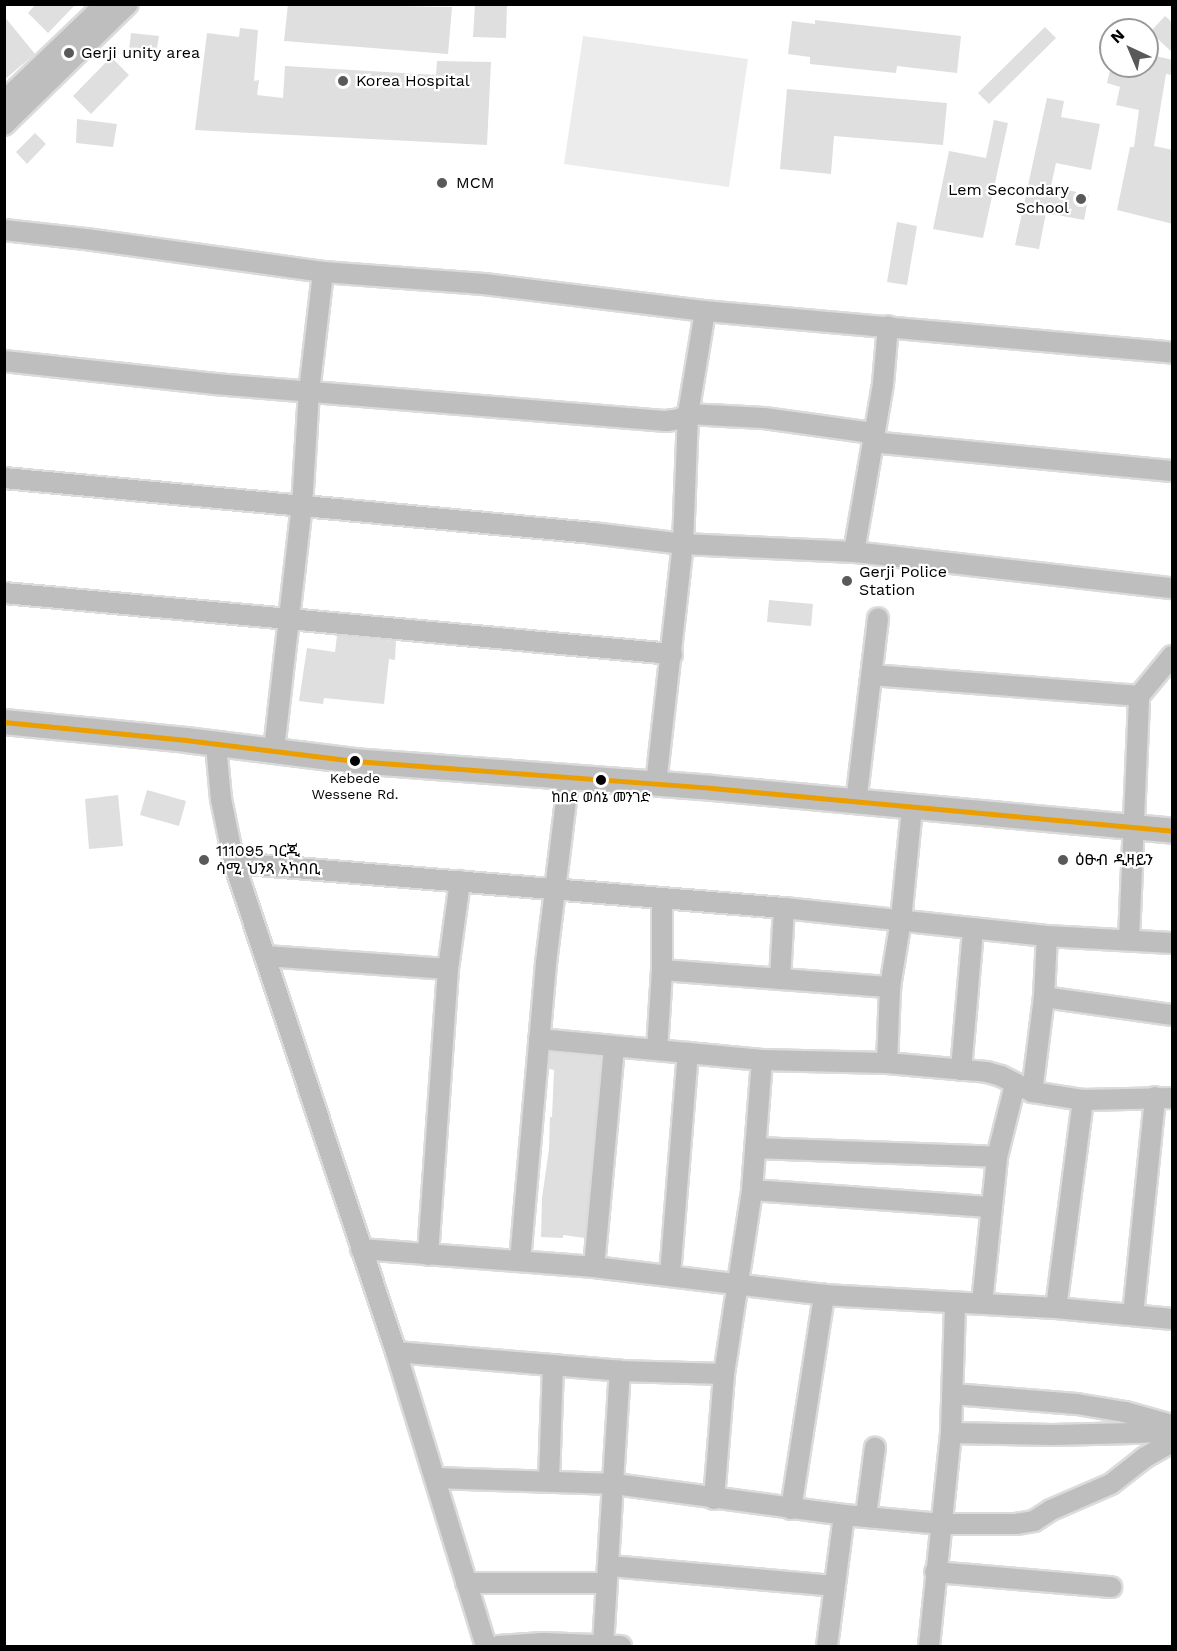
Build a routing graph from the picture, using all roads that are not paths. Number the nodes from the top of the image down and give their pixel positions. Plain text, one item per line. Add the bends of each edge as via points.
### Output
1 (105, 4) edge
2 (128, 4) edge
3 (4, 101) edge
4 (4, 125) edge
5 (4, 230) edge
6 (323, 272) junction
7 (705, 311) junction
8 (888, 326) junction
9 (1173, 353) edge
10 (4, 362) edge
11 (309, 392) junction
12 (688, 414) junction
13 (872, 438) junction
14 (1173, 471) edge
15 (4, 478) edge
16 (302, 506) junction
17 (683, 544) junction
18 (854, 552) junction
19 (1173, 588) edge
20 (4, 593) edge
21 (287, 618) junction
22 (878, 618) dead end
23 (672, 654) junction
24 (1173, 656) edge
25 (872, 675) junction
26 (1138, 696) junction
27 (4, 722) edge
28 (216, 745) junction
29 (274, 750) junction
30 (569, 777) junction
31 (656, 784) junction
32 (856, 803) junction
33 (912, 807) junction
34 (1134, 826) junction
35 (1173, 831) edge
36 (234, 863) junction
37 (460, 881) junction
38 (554, 889) junction
39 (662, 898) junction
40 (784, 908) junction
41 (901, 920) junction
42 (973, 929) junction
43 (1047, 936) junction
44 (1129, 939) junction
45 (1173, 943) edge
46 (265, 956) junction
47 (448, 969) junction
48 (662, 970) junction
49 (780, 979) junction
50 (890, 987) junction
51 (1044, 997) junction
52 (1173, 1014) edge
53 (539, 1039) junction
54 (614, 1047) junction
55 (657, 1050) junction
56 (688, 1053) junction
57 (762, 1060) junction
58 (886, 1063) junction
59 (962, 1070) junction
60 (1024, 1089) junction
61 (1164, 1097) edge
62 (1083, 1100) junction
63 (755, 1148) junction
64 (997, 1157) junction
65 (752, 1190) junction
66 (991, 1207) junction
67 (361, 1249) junction
68 (428, 1255) junction
69 (520, 1261) junction
70 (594, 1266) junction
71 (670, 1275) junction
72 (736, 1285) junction
73 (824, 1295) junction
74 (982, 1303) junction
75 (955, 1304) junction
76 (1056, 1308) junction
77 (1133, 1315) junction
78 (1173, 1319) edge
79 (396, 1352) junction
80 (554, 1365) junction
81 (620, 1371) junction
82 (723, 1374) junction
83 (953, 1394) junction
84 (1173, 1425) edge
85 (1173, 1432) edge
86 (951, 1433) junction
87 (1173, 1442) edge
88 (875, 1448) dead end
89 (435, 1478) junction
90 (549, 1480) junction
91 (615, 1484) junction
92 (714, 1498) junction
93 (791, 1509) junction
94 (844, 1515) junction
95 (866, 1516) junction
96 (941, 1524) junction
97 (935, 1572) junction
98 (608, 1574) junction
99 (466, 1583) junction
100 (833, 1586) junction
101 (1111, 1587) dead end
102 (610, 1646) edge
103 (486, 1647) edge
104 (498, 1647) edge
105 (827, 1647) edge
106 (929, 1647) edge

1 - 3 street
2 - 4 street
5 - 6 street
6 - 7 street via 484,284
6 - 11 street
7 - 8 street
7 - 12 street
8 - 9 street
8 - 13 street via 883,384
10 - 11 street
11 - 12 street via 666,421
11 - 16 street
12 - 13 street via 824,425 865,432
12 - 17 street
13 - 14 street via 881,443
13 - 18 street
15 - 16 street
16 - 17 street
16 - 21 street
17 - 18 street
17 - 23 street
18 - 19 street
20 - 21 street
21 - 23 street
21 - 29 street
22 - 25 street
23 - 31 street
24 - 26 street
25 - 26 street
25 - 32 street
26 - 34 street
27 - 28 main road
28 - 29 main road
28 - 36 street via 221,799
29 - 30 main road via 355,761
30 - 31 main road
30 - 38 street
31 - 32 main road
32 - 33 main road
33 - 34 main road
33 - 41 street
34 - 35 main road
34 - 44 street
36 - 37 street
36 - 46 street
37 - 38 street
37 - 47 street
38 - 39 street
38 - 53 street
39 - 40 street
39 - 48 street
40 - 41 street
40 - 49 street
41 - 42 street
41 - 50 street
42 - 43 street
42 - 59 street
43 - 44 street
43 - 51 street
44 - 45 street
46 - 47 street
46 - 67 street
47 - 68 street
48 - 49 street
48 - 55 street
49 - 50 street
50 - 58 street
51 - 52 street
51 - 60 street
53 - 54 street
53 - 69 street
54 - 55 street
54 - 70 street
55 - 56 street
56 - 57 street
56 - 71 street
57 - 58 street
57 - 63 street
58 - 59 street
59 - 60 street via 1001,1076
60 - 62 street
60 - 64 street
61 - 62 street
61 - 77 street
62 - 76 street
63 - 64 street
63 - 65 street
64 - 66 street
65 - 66 street
65 - 72 street
66 - 74 street
67 - 68 street
67 - 79 street
68 - 69 street
69 - 70 street
70 - 71 street
71 - 72 street
72 - 73 street
72 - 82 street
73 - 75 street
73 - 93 street
74 - 75 street
74 - 76 street
75 - 83 street
76 - 77 street
77 - 78 street
79 - 80 street
79 - 89 street
80 - 81 street
80 - 90 street
81 - 82 street
81 - 91 street
82 - 92 street
83 - 84 street via 1077,1404
83 - 86 street
85 - 86 street
86 - 96 street
87 - 96 street via 1144,1458 1111,1484 1028,1524
88 - 95 street
89 - 90 street
89 - 99 street
90 - 91 street
91 - 92 street
91 - 98 street
92 - 93 street
93 - 94 street
94 - 95 street
94 - 100 street
95 - 96 street
96 - 97 street
97 - 101 street
97 - 106 street
98 - 99 street
98 - 100 street
98 - 102 street
99 - 103 street
100 - 105 street
102 - 104 street via 543,1643

